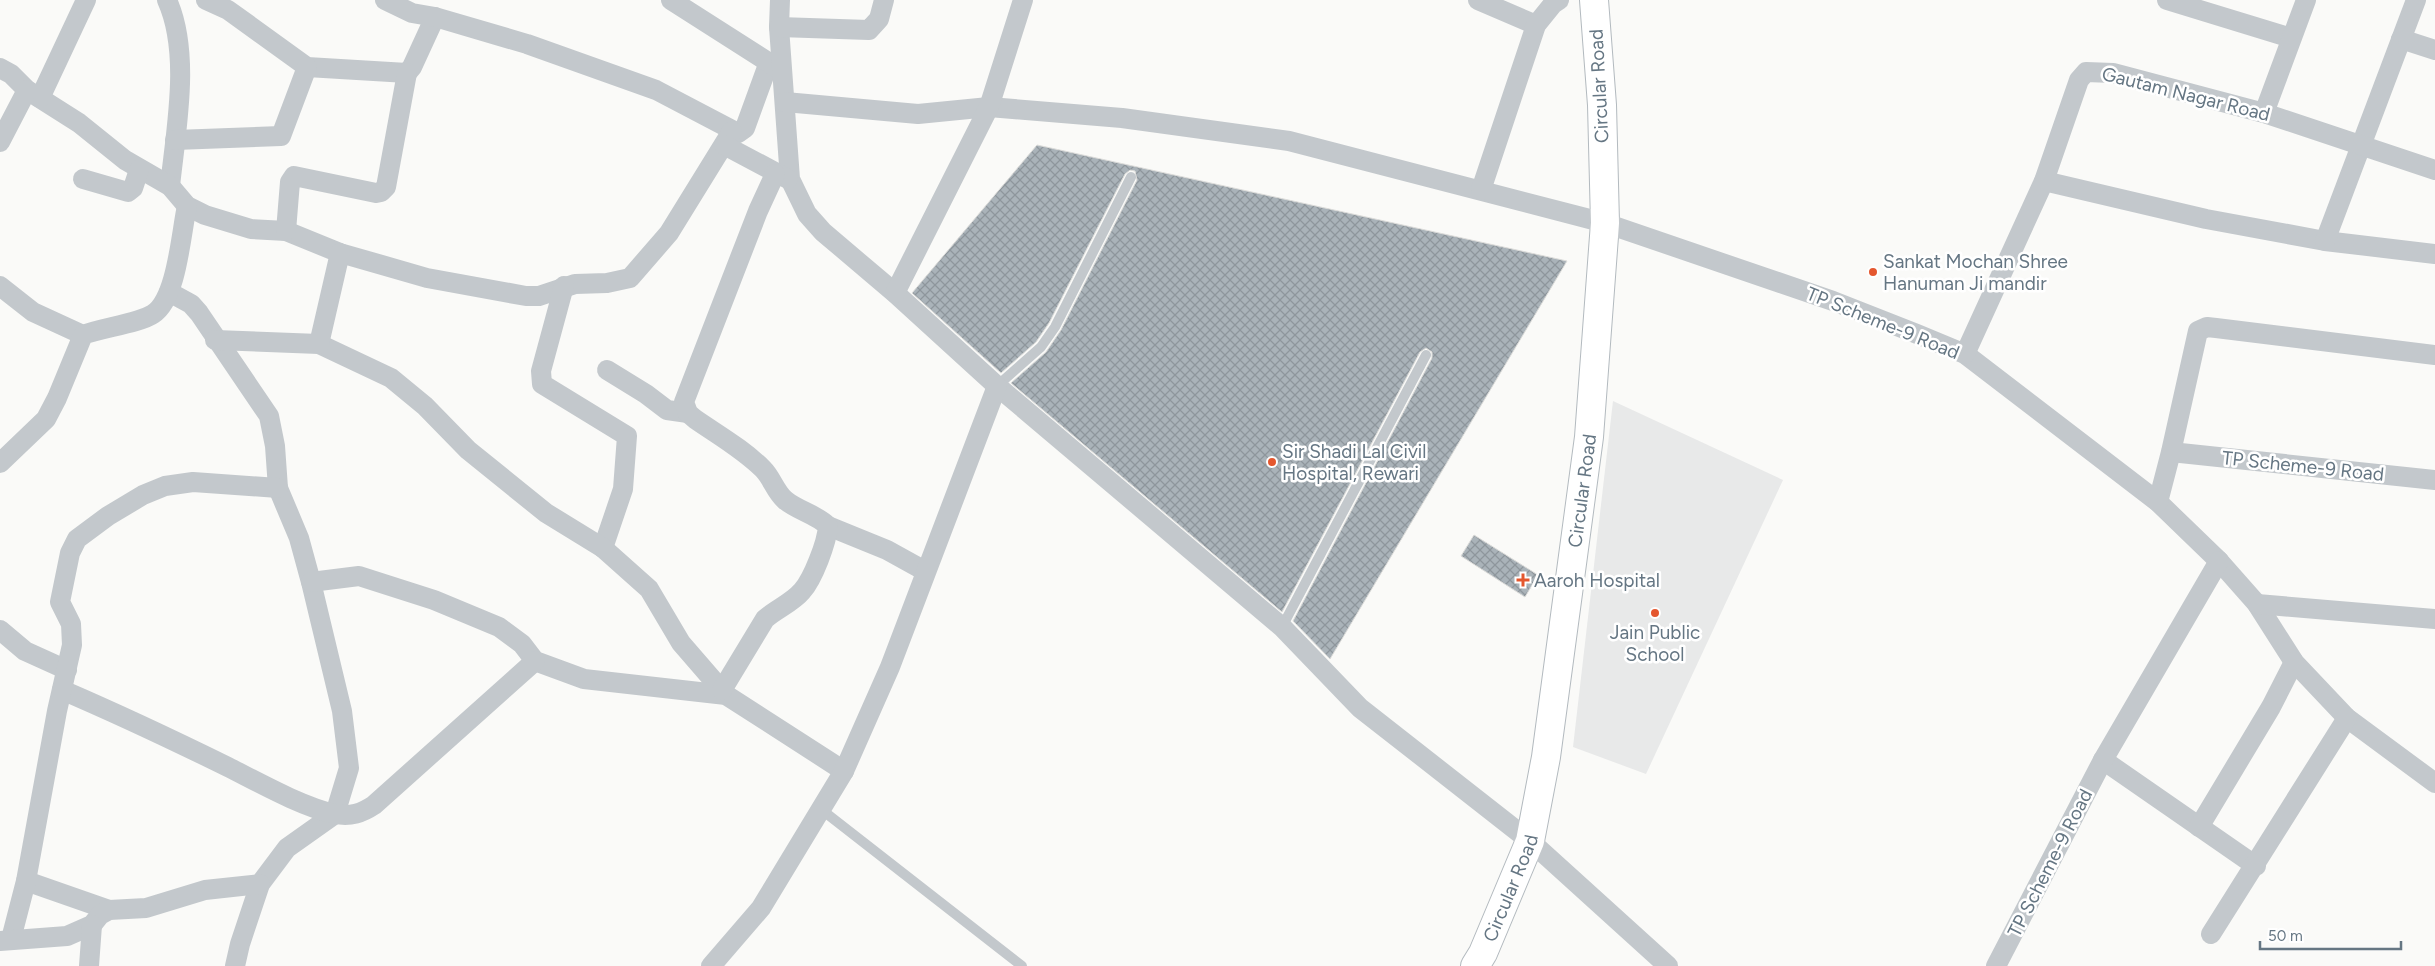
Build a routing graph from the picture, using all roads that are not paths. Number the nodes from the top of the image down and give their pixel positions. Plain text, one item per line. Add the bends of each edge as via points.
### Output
1 (86, 0) edge
2 (167, 0) edge
3 (206, 0) edge
4 (385, 0) edge
5 (671, 0) edge
6 (780, 0) edge
7 (884, 0) edge
8 (1023, 0) edge
9 (1478, 0) edge
10 (1559, 0) edge
11 (1594, 0) edge
12 (2167, 0) edge
13 (2306, 0) edge
14 (2416, 0) edge
15 (435, 16) junction
16 (1536, 25) junction
17 (779, 26) junction
18 (2291, 38) junction
19 (2401, 39) junction
20 (2435, 50) edge
21 (775, 66) junction
22 (307, 67) junction
23 (0, 68) edge
24 (407, 73) junction
25 (34, 94) junction
26 (785, 102) junction
27 (989, 107) junction
28 (2264, 112) junction
29 (728, 138) junction
30 (175, 140) junction
31 (0, 142) edge
32 (2360, 146) junction
33 (139, 170) junction
34 (2435, 170) edge
35 (782, 176) junction
36 (1131, 177) dead end
37 (84, 179) dead end
38 (2044, 181) junction
39 (170, 186) junction
40 (1481, 190) junction
41 (186, 206) junction
42 (1605, 223) junction
43 (286, 231) junction
44 (2325, 241) junction
45 (340, 253) junction
46 (2435, 254) edge
47 (0, 286) edge
48 (564, 286) junction
49 (169, 292) junction
50 (895, 293) junction
51 (83, 335) junction
52 (215, 340) junction
53 (319, 344) junction
54 (1966, 354) junction
55 (1426, 355) dead end
56 (2435, 355) edge
57 (607, 370) dead end
58 (997, 386) junction
59 (688, 413) junction
60 (2171, 452) junction
61 (0, 463) edge
62 (2435, 480) edge
63 (278, 488) junction
64 (2158, 502) junction
65 (828, 526) junction
66 (603, 548) junction
67 (2219, 561) junction
68 (925, 571) junction
69 (310, 582) junction
70 (2257, 604) junction
71 (2435, 619) edge
72 (1282, 628) junction
73 (0, 630) edge
74 (535, 661) junction
75 (2294, 662) junction
76 (67, 670) junction
77 (62, 690) junction
78 (724, 692) junction
79 (2347, 718) junction
80 (2103, 760) junction
81 (844, 771) junction
82 (2435, 782) edge
83 (822, 810) junction
84 (335, 814) junction
85 (2199, 827) junction
86 (1530, 841) junction
87 (2256, 866) junction
88 (26, 881) junction
89 (260, 884) junction
90 (109, 910) junction
91 (92, 925) junction
92 (2211, 934) dead end
93 (6, 940) edge
94 (89, 966) edge
95 (235, 966) edge
96 (711, 966) edge
97 (1022, 966) edge
98 (1474, 966) edge
99 (1668, 966) edge
100 (1996, 966) edge

1 - 25 street
2 - 30 street via 179,44
3 - 22 street via 228,10
4 - 15 street via 412,13
5 - 21 street
6 - 17 street
7 - 17 street via 879,19 869,30
8 - 27 street
9 - 16 street
10 - 16 street
11 - 42 main road, Circular Road via 1602,105
12 - 18 street
13 - 18 street
14 - 19 street
15 - 24 street
15 - 29 street via 527,44 656,90
16 - 40 street
17 - 21 street
18 - 28 street
19 - 20 street
19 - 32 street
21 - 26 street
21 - 29 street via 745,128
22 - 24 street
22 - 30 street via 281,136
23 - 25 street
24 - 43 street via 386,187 376,193 294,176 290,182
25 - 31 street
25 - 33 street via 79,123
26 - 27 street, TP Scheme-9 Road via 918,114
26 - 35 street
27 - 40 street, TP Scheme-9 Road via 1122,118 1289,141
27 - 50 street
28 - 32 street, Gautam Nagar Road
28 - 38 street, Gautam Nagar Road via 2113,73 2086,72 2079,80
29 - 35 street
29 - 48 street via 669,233 630,278
30 - 39 street
32 - 34 street, Gautam Nagar Road
32 - 44 street
33 - 37 street via 133,188 128,192
33 - 39 street
35 - 50 street via 823,232
35 - 59 street via 684,398
36 - 58 lane via 1055,327 1041,347
38 - 44 street via 2206,219
38 - 54 street, Gautam Nagar Road
39 - 41 street
40 - 42 street, TP Scheme-9 Road
41 - 43 street via 251,229
41 - 49 street
42 - 54 street, TP Scheme-9 Road via 1833,301
42 - 86 main road, Circular Road via 1589,437 1546,757
43 - 45 street
44 - 46 street
45 - 48 street via 427,278 526,296 539,296
45 - 53 street
47 - 51 street via 33,312
48 - 66 street via 541,371 542,384 627,436 624,488
49 - 51 street via 154,314
49 - 52 street via 191,304
50 - 58 street
51 - 61 street via 58,398 46,418
52 - 53 street
52 - 63 street via 269,416
53 - 66 street via 391,378 425,406 468,450 533,502
54 - 64 street, TP Scheme-9 Road
55 - 72 lane
56 - 60 street via 2207,327 2198,331
57 - 59 street via 668,410
58 - 68 street
58 - 72 street
59 - 65 street via 752,458 766,472 778,494
60 - 62 street, TP Scheme-9 Road
60 - 64 street
63 - 69 street via 299,538
63 - 76 street via 193,482 166,486 143,495 77,539 65,569 60,602 72,632
64 - 67 street, TP Scheme-9 Road
65 - 68 street via 887,550
65 - 78 street via 828,536 802,592 764,619
66 - 78 street via 649,589 681,643
67 - 70 street, TP Scheme-9 Road
67 - 80 street, TP Scheme-9 Road
68 - 81 street via 890,667
69 - 74 street via 359,576 425,597 499,627 522,644
69 - 84 street via 342,711 349,768
70 - 71 street
70 - 75 street, TP Scheme-9 Road
72 - 86 street via 1360,708
73 - 76 street via 25,651
74 - 78 street via 584,679
74 - 84 street via 374,805 350,816
75 - 79 street, TP Scheme-9 Road
75 - 85 street via 2271,707
76 - 77 street
77 - 84 street via 136,722 285,795
77 - 88 street
78 - 81 street
79 - 82 street, TP Scheme-9 Road
79 - 87 street
80 - 85 street
80 - 100 street, TP Scheme-9 Road
81 - 83 street
83 - 96 street via 761,908
83 - 97 lane
84 - 89 street via 287,848
85 - 87 street
86 - 98 main road, Circular Road
86 - 99 street
87 - 92 street
88 - 90 street
88 - 93 street
89 - 90 street via 205,890 146,908
89 - 95 street
90 - 91 street
91 - 93 street via 67,936
91 - 94 street

